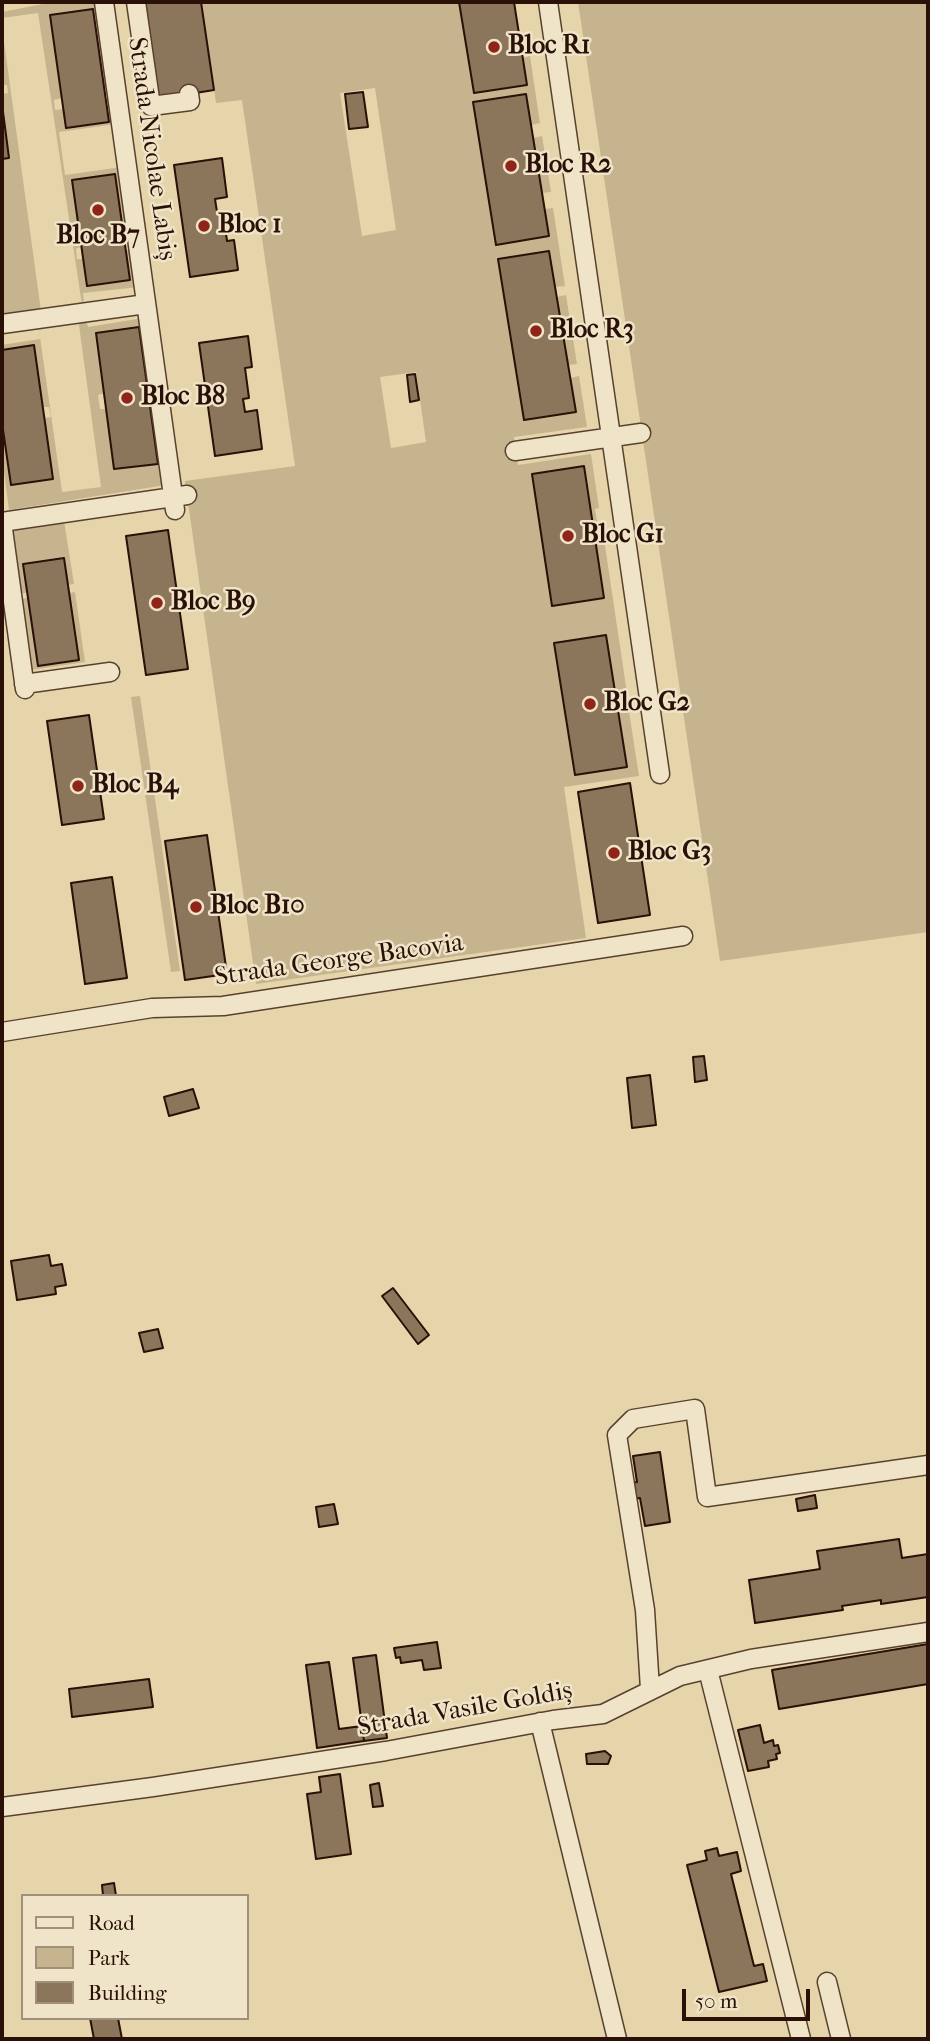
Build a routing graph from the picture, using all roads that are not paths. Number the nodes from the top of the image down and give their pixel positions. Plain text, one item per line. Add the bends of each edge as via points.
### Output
1 (104, 2) edge
2 (136, 2) edge
3 (548, 2) edge
4 (189, 94) dead end
5 (146, 304) junction
6 (2, 324) edge
7 (641, 433) dead end
8 (612, 437) junction
9 (515, 452) dead end
10 (2, 522) edge
11 (110, 672) dead end
12 (660, 774) dead end
13 (683, 936) dead end
14 (2, 1032) edge
15 (928, 1465) edge
16 (928, 1632) edge
17 (708, 1670) junction
18 (650, 1689) junction
19 (540, 1722) junction
20 (2, 1807) edge
21 (827, 1982) dead end
22 (617, 2039) edge
23 (801, 2039) edge
24 (841, 2039) edge

1 - 5 street, Strada Nicolae Labiș
2 - 4 street via 151,106 190,100
3 - 8 street
5 - 6 street
5 - 10 street, Strada Nicolae Labiș via 178,501
7 - 8 street
8 - 9 street
8 - 12 street
10 - 11 street via 25,687
13 - 14 street, Strada George Bacovia via 223,1006 152,1008
15 - 18 street via 706,1497 695,1409 633,1419 618,1435 645,1610
16 - 17 street, Strada Vasile Goldiș via 751,1659
17 - 18 street, Strada Vasile Goldiș
17 - 23 street
18 - 19 street, Strada Vasile Goldiș via 603,1714
19 - 20 street, Strada Vasile Goldiș via 373,1754
19 - 22 street
21 - 24 street

